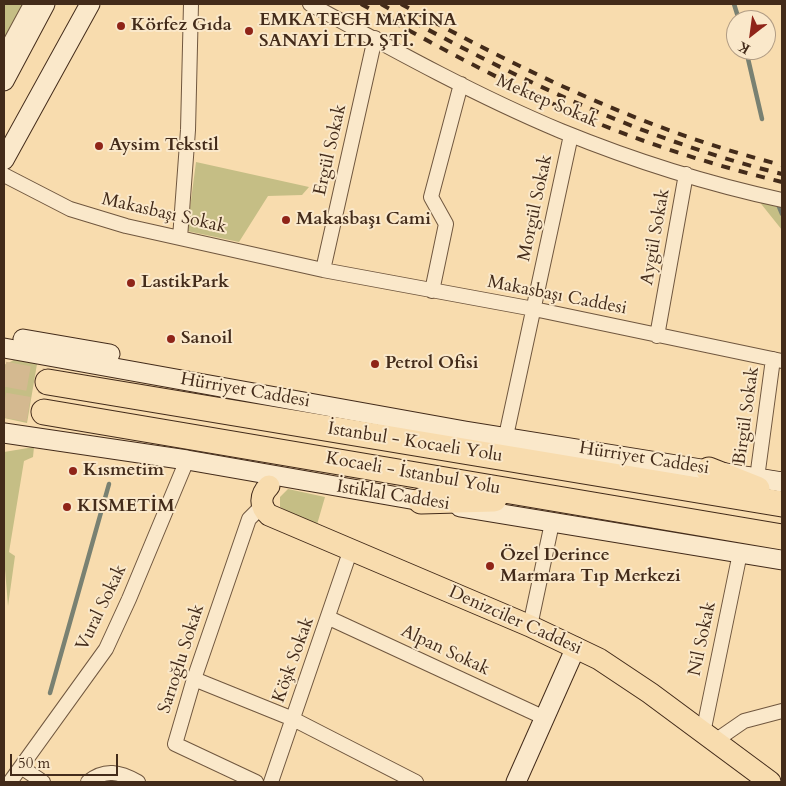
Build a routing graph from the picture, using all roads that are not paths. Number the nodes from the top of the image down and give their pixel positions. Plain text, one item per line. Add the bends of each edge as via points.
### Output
1 (31, 4) edge
2 (45, 4) edge
3 (90, 4) edge
4 (191, 4) edge
5 (310, 4) edge
6 (375, 38) junction
7 (4, 54) edge
8 (4, 81) edge
9 (461, 84) junction
10 (571, 135) junction
11 (4, 160) edge
12 (686, 174) junction
13 (4, 175) edge
14 (782, 200) edge
15 (180, 238) junction
16 (323, 270) junction
17 (432, 292) junction
18 (534, 309) junction
19 (657, 336) junction
20 (4, 338) edge
21 (4, 348) edge
22 (38, 354) junction
23 (4, 356) edge
24 (778, 360) edge
25 (48, 382) tunnel mouth
26 (44, 412) tunnel mouth
27 (465, 431) junction
28 (506, 436) junction
29 (5, 437) edge
30 (187, 460) junction
31 (709, 470) junction
32 (757, 478) junction
33 (278, 482) junction
34 (782, 482) edge
35 (547, 497) junction
36 (782, 499) edge
37 (421, 501) junction
38 (782, 504) edge
39 (262, 506) junction
40 (552, 523) junction
41 (782, 537) edge
42 (351, 549) junction
43 (740, 553) junction
44 (782, 560) edge
45 (329, 618) junction
46 (530, 626) junction
47 (576, 647) junction
48 (194, 679) junction
49 (782, 710) edge
50 (545, 718) junction
51 (293, 719) junction
52 (709, 737) junction
53 (21, 767) junction
54 (767, 781) edge
55 (10, 782) edge
56 (43, 782) edge
57 (88, 782) edge
58 (138, 782) edge
59 (256, 782) edge
60 (271, 782) edge
61 (416, 782) edge
62 (516, 782) edge

1 - 7 street
2 - 8 main road
3 - 11 main road
4 - 15 street via 188,130
5 - 6 street, Mektep Sokak
6 - 9 street, Mektep Sokak
6 - 16 street, Ergül Sokak
9 - 10 street, Mektep Sokak
9 - 17 street via 431,197 446,224
10 - 12 street, Mektep Sokak
10 - 18 street, Morgül Sokak
12 - 14 street, Mektep Sokak via 739,191
12 - 19 street, Aygül Sokak
13 - 15 street, Makasbaşı Sokak via 70,209
15 - 16 street, Makasbaşı Sokak
16 - 17 street, Makasbaşı Caddesi
17 - 18 street, Makasbaşı Caddesi
18 - 19 street, Makasbaşı Caddesi
18 - 28 street, Morgül Sokak
19 - 24 street, Makasbaşı Caddesi
20 - 27 main road via 60,345 442,415
21 - 22 main road, Hürriyet Caddesi
22 - 23 main road
22 - 27 main road, Hürriyet Caddesi
24 - 32 street, Birgül Sokak
25 - 38 highway, İstanbul - Kocaeli Yolu
26 - 35 highway, Kocaeli - İstanbul Yolu
27 - 28 main road, Hürriyet Caddesi
28 - 31 main road, Hürriyet Caddesi
29 - 30 main road, İstiklal Caddesi
30 - 33 main road, İstiklal Caddesi
30 - 53 street, Vural Sokak via 106,648
31 - 32 main road, Hürriyet Caddesi
31 - 36 highway
32 - 34 main road, Hürriyet Caddesi
33 - 37 main road, İstiklal Caddesi
33 - 39 main road via 264,494
35 - 37 highway
35 - 41 highway, Kocaeli - İstanbul Yolu
37 - 40 main road, İstiklal Caddesi
39 - 42 main road, Denizciler Caddesi via 269,515
39 - 48 street, Sarıoğlu Sokak via 249,519
40 - 43 main road, İstiklal Caddesi
40 - 46 street
42 - 45 street, Köşk Sokak
42 - 46 main road, Denizciler Caddesi
43 - 44 main road, İstiklal Caddesi
43 - 52 street, Nil Sokak
45 - 50 street, Alpan Sokak
45 - 51 street, Köşk Sokak
46 - 47 main road, Denizciler Caddesi
47 - 50 main road
47 - 52 main road, Denizciler Caddesi via 643,688
48 - 51 street
48 - 59 street, Sarıoğlu Sokak via 175,744
49 - 52 street via 744,721
50 - 62 main road
51 - 60 street, Köşk Sokak
51 - 61 street
52 - 54 main road, Denizciler Caddesi
53 - 55 street, Vural Sokak
53 - 56 street
57 - 58 street via 105,772 116,772

